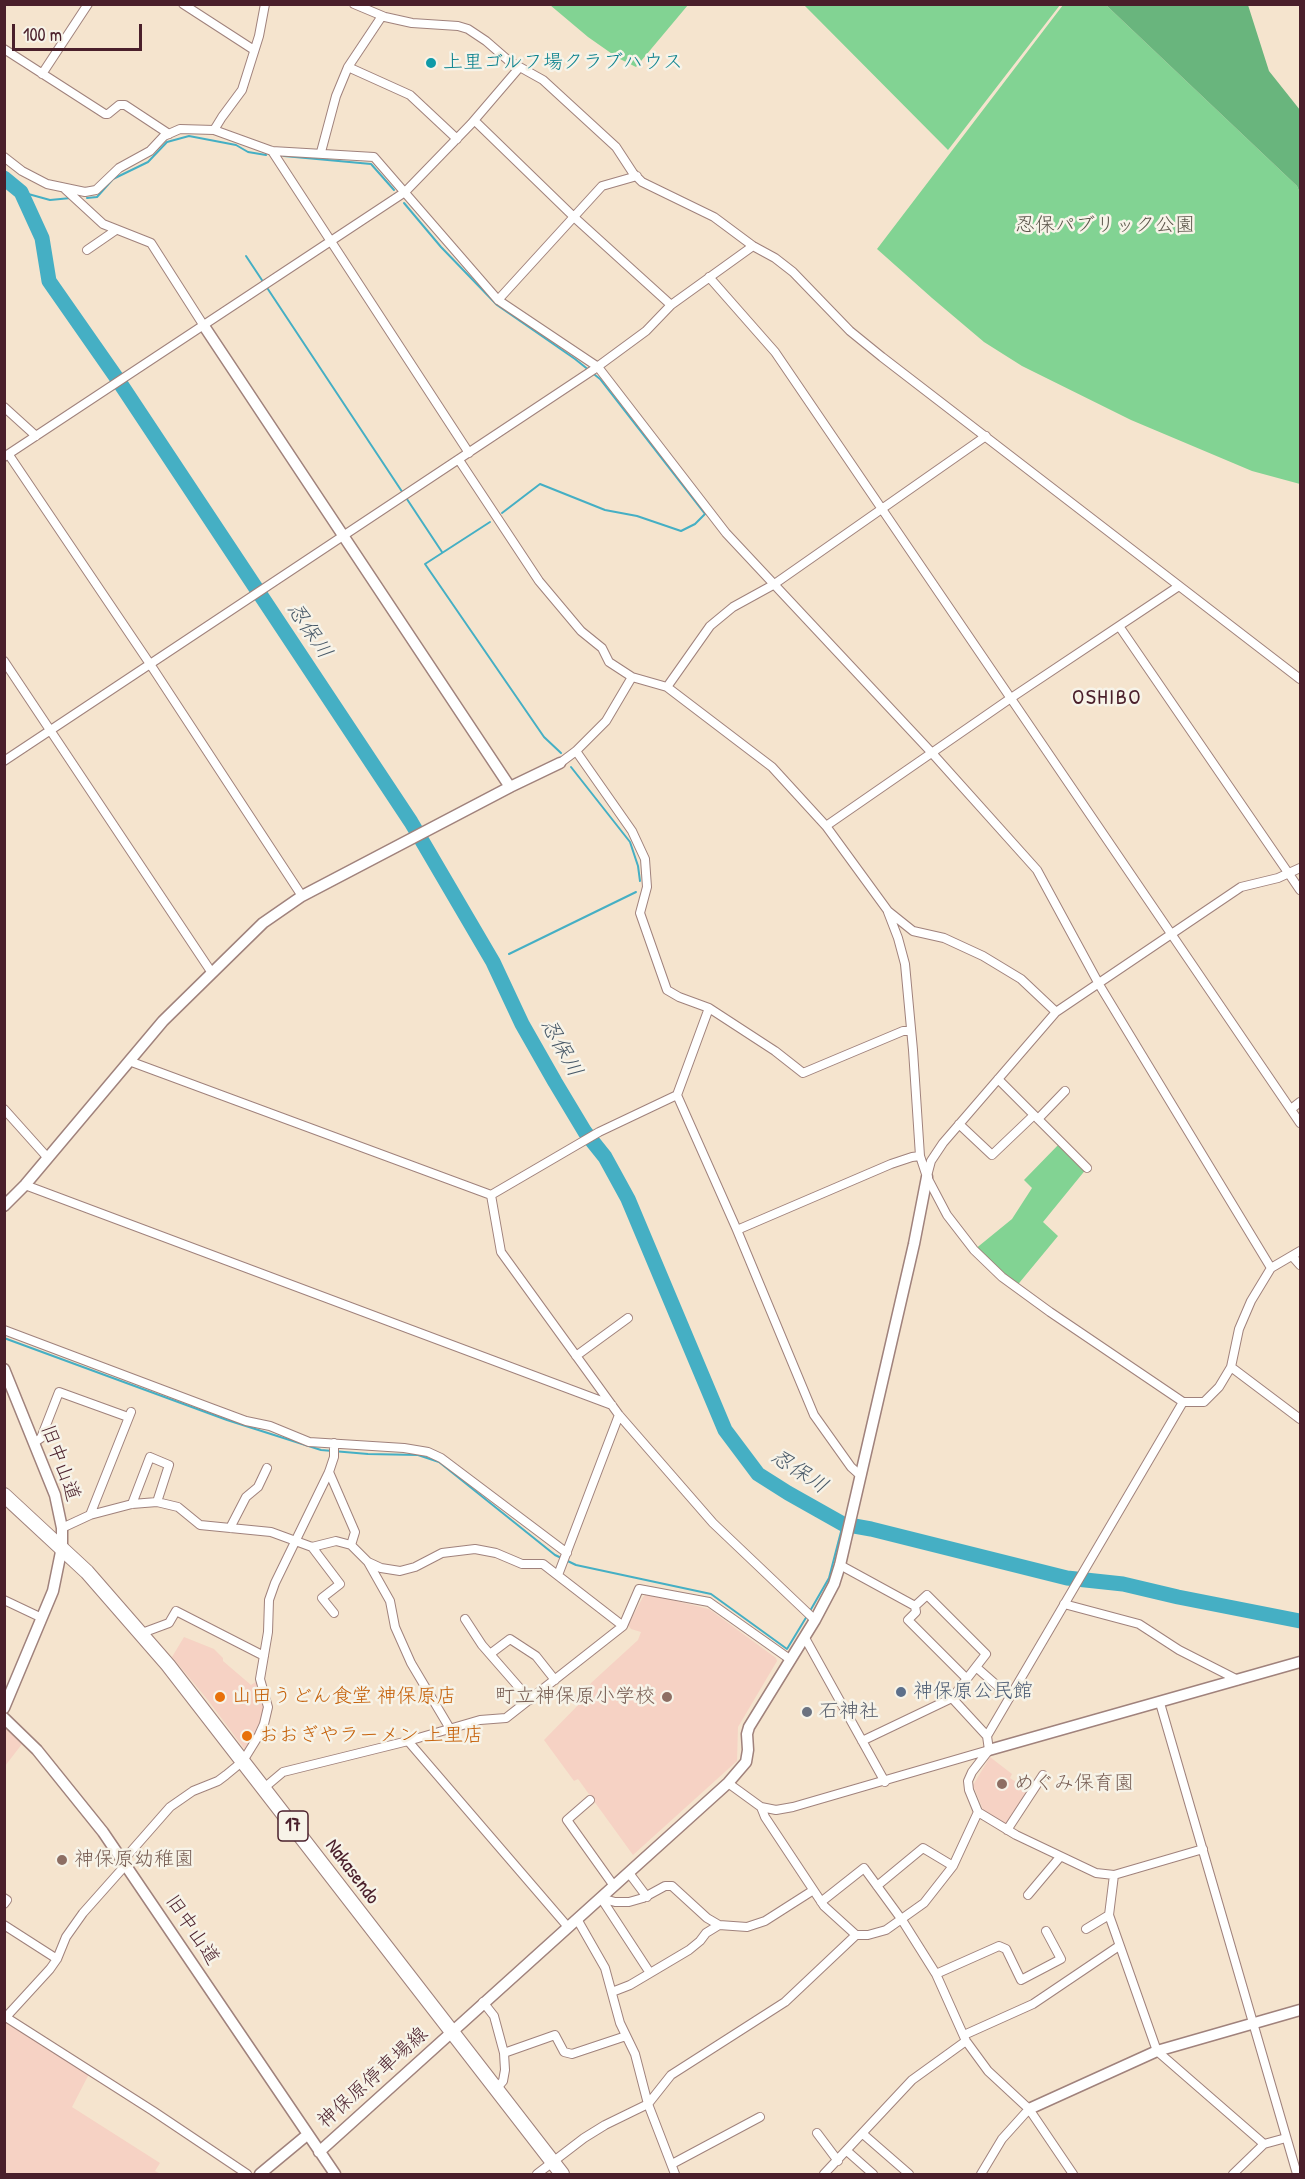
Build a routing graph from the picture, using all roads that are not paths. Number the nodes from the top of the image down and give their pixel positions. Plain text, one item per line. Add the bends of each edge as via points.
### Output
1 (88, 4) edge
2 (183, 4) edge
3 (265, 4) edge
4 (354, 4) edge
5 (382, 16) junction
6 (4, 49) edge
7 (254, 50) junction
8 (348, 67) junction
9 (519, 68) junction
10 (42, 74) junction
11 (475, 120) junction
12 (214, 130) junction
13 (169, 134) junction
14 (457, 140) junction
15 (272, 151) junction
16 (321, 152) junction
17 (4, 156) edge
18 (637, 176) junction
19 (65, 189) junction
20 (405, 192) junction
21 (575, 218) junction
22 (116, 230) junction
23 (329, 241) junction
24 (753, 246) junction
25 (87, 250) dead end
26 (709, 277) junction
27 (498, 300) junction
28 (671, 305) junction
29 (204, 326) junction
30 (598, 367) junction
31 (4, 407) edge
32 (36, 436) junction
33 (986, 436) junction
34 (469, 453) junction
35 (7, 456) edge
36 (459, 460) junction
37 (881, 509) junction
38 (343, 535) junction
39 (773, 585) junction
40 (1179, 586) junction
41 (1119, 626) junction
42 (4, 661) edge
43 (150, 664) junction
44 (632, 677) junction
45 (1300, 679) edge
46 (667, 687) junction
47 (1011, 698) junction
48 (50, 730) junction
49 (576, 751) junction
50 (932, 753) junction
51 (4, 761) edge
52 (560, 763) joint
53 (510, 787) junction
54 (826, 826) junction
55 (1300, 868) edge
56 (1289, 873) junction
57 (1300, 890) edge
58 (302, 896) junction
59 (888, 911) junction
60 (1171, 933) junction
61 (212, 973) junction
62 (1099, 982) junction
63 (709, 1008) junction
64 (1056, 1012) junction
65 (911, 1031) junction
66 (129, 1061) junction
67 (998, 1079) junction
68 (1065, 1091) dead end
69 (677, 1095) junction
70 (1300, 1102) edge
71 (4, 1108) edge
72 (1291, 1109) junction
73 (1036, 1117) junction
74 (1300, 1123) edge
75 (959, 1124) junction
76 (920, 1156) junction
77 (47, 1157) junction
78 (1087, 1168) dead end
79 (927, 1177) junction
80 (25, 1185) junction
81 (491, 1195) junction
82 (4, 1206) edge
83 (737, 1230) junction
84 (1300, 1251) edge
85 (1292, 1256) junction
86 (1300, 1265) edge
87 (1271, 1268) junction
88 (628, 1318) dead end
89 (4, 1330) edge
90 (576, 1356) junction
91 (1231, 1367) junction
92 (5, 1373) edge
93 (1183, 1402) junction
94 (612, 1405) junction
95 (619, 1415) junction
96 (1300, 1419) edge
97 (35, 1442) junction
98 (334, 1443) junction
99 (267, 1468) dead end
100 (329, 1472) junction
101 (861, 1476) junction
102 (4, 1495) edge
103 (157, 1502) junction
104 (132, 1504) junction
105 (90, 1515) junction
106 (62, 1528) junction
107 (230, 1528) junction
108 (295, 1541) junction
109 (351, 1545) junction
110 (62, 1547) junction
111 (312, 1547) junction
112 (567, 1553) junction
113 (368, 1562) junction
114 (840, 1565) junction
115 (558, 1575) junction
116 (4, 1600) edge
117 (1064, 1604) junction
118 (915, 1606) junction
119 (333, 1613) dead end
120 (42, 1618) junction
121 (465, 1619) dead end
122 (815, 1620) junction
123 (623, 1626) junction
124 (142, 1633) junction
125 (804, 1638) junction
126 (490, 1654) junction
127 (264, 1656) junction
128 (791, 1660) junction
129 (1300, 1662) edge
130 (976, 1667) junction
131 (967, 1679) junction
132 (555, 1680) junction
133 (1238, 1680) junction
134 (1010, 1696) junction
135 (952, 1698) junction
136 (530, 1700) junction
137 (1160, 1703) junction
138 (4, 1708) edge
139 (4, 1718) edge
140 (449, 1727) junction
141 (987, 1736) junction
142 (408, 1741) junction
143 (862, 1741) junction
144 (988, 1750) junction
145 (243, 1761) junction
146 (1043, 1776) dead end
147 (885, 1782) junction
148 (728, 1783) junction
149 (264, 1788) junction
150 (590, 1800) dead end
151 (761, 1807) junction
152 (978, 1812) junction
153 (1007, 1830) junction
154 (1203, 1849) junction
155 (1060, 1857) junction
156 (125, 1862) junction
157 (953, 1866) junction
158 (629, 1872) junction
159 (1114, 1875) junction
160 (614, 1886) junction
161 (877, 1886) junction
162 (812, 1892) junction
163 (1028, 1895) dead end
164 (647, 1897) junction
165 (4, 1898) edge
166 (601, 1898) junction
167 (821, 1902) junction
168 (4, 1904) edge
169 (1109, 1915) junction
170 (577, 1919) junction
171 (902, 1920) junction
172 (719, 1924) junction
173 (4, 1925) edge
174 (568, 1927) junction
175 (1086, 1929) dead end
176 (1046, 1931) dead end
177 (856, 1935) junction
178 (1119, 1946) junction
179 (57, 1959) junction
180 (650, 1973) junction
181 (936, 1974) junction
182 (612, 1992) junction
183 (483, 2002) junction
184 (1300, 2010) edge
185 (5, 2016) edge
186 (1252, 2024) junction
187 (451, 2032) junction
188 (626, 2036) junction
189 (965, 2038) junction
190 (1157, 2051) junction
191 (504, 2053) junction
192 (496, 2089) junction
193 (648, 2104) junction
194 (1029, 2109) junction
195 (760, 2117) dead end
196 (817, 2133) dead end
197 (863, 2134) junction
198 (307, 2135) junction
199 (1286, 2138) junction
200 (1264, 2144) junction
201 (847, 2151) junction
202 (319, 2152) junction
203 (838, 2161) junction
204 (552, 2162) junction
205 (672, 2164) junction
206 (247, 2175) edge
207 (260, 2175) edge
208 (335, 2175) edge
209 (537, 2175) edge
210 (562, 2175) edge
211 (675, 2175) edge
212 (824, 2175) edge
213 (873, 2175) edge
214 (909, 2175) edge
215 (981, 2175) edge
216 (1073, 2175) edge
217 (1233, 2175) edge
218 (1297, 2175) edge

1 - 10 street
2 - 7 street
3 - 7 street
4 - 5 street
5 - 8 street
5 - 9 street via 468,28
6 - 10 street
7 - 12 street via 242,90
8 - 14 street via 410,95
8 - 16 street
9 - 11 street
9 - 18 street via 543,80 616,147
10 - 13 street via 105,114 125,105
11 - 14 street
11 - 21 street
12 - 13 street via 180,129
12 - 15 street
13 - 19 street via 150,151 118,168 96,190
14 - 20 street
15 - 16 street
15 - 23 street
16 - 20 street via 374,157
17 - 19 street via 22,171
18 - 21 street via 602,186
18 - 24 street via 714,217
19 - 22 street via 103,224
20 - 23 street
20 - 27 street
21 - 27 street
21 - 28 street
22 - 25 street
22 - 29 street via 151,243
23 - 29 street
23 - 34 street
24 - 26 street
24 - 33 street via 793,272 850,331
26 - 28 street
26 - 37 street via 775,352
27 - 30 street
28 - 30 street via 646,331
29 - 32 street
29 - 38 street
30 - 34 street
30 - 39 street via 726,533
31 - 32 street
32 - 35 street
33 - 37 street
33 - 40 street
34 - 36 street
35 - 43 street
36 - 38 street
36 - 44 street via 539,581 581,631 602,648 609,662
37 - 39 street
37 - 47 street
38 - 43 street
38 - 53 street
39 - 46 street via 733,607 710,626
39 - 50 street
40 - 41 street
40 - 45 street
41 - 47 street
41 - 56 street
42 - 48 street
43 - 48 street
43 - 58 street
44 - 46 street
44 - 49 street via 606,721
46 - 54 street via 772,767
47 - 50 street
47 - 60 street
48 - 51 street
48 - 61 street
49 - 52 street
49 - 63 street via 632,831 645,859 647,887 640,913 667,990
50 - 54 street
50 - 62 street via 1037,870
52 - 53 street
53 - 58 street
54 - 59 street
55 - 56 street
56 - 57 street
56 - 60 street via 1241,887
58 - 61 street via 263,923
59 - 64 street via 913,931 944,938 983,956 1021,979
59 - 65 street via 905,964
60 - 62 street
60 - 72 street
61 - 66 street via 162,1021
62 - 64 street
62 - 87 street
63 - 65 street via 803,1073
63 - 69 street
64 - 67 street
65 - 76 street
66 - 77 street
66 - 81 street
67 - 73 street
67 - 75 street
68 - 73 street
69 - 81 street via 599,1132
69 - 83 street
70 - 72 street
71 - 77 street
72 - 74 street
73 - 75 street via 992,1155
73 - 78 street
75 - 79 street via 934,1156
76 - 79 street
76 - 83 street via 891,1164
77 - 80 street
79 - 93 street via 962,1237 1002,1277
79 - 101 street, 神保原停車場線
80 - 82 street
80 - 94 street
81 - 90 street via 501,1252
83 - 101 street via 814,1415
84 - 85 street
85 - 86 street
85 - 87 street
87 - 91 street via 1239,1329
88 - 90 street
89 - 98 street via 309,1443
90 - 94 street
91 - 93 street via 1220,1387 1204,1402
91 - 96 street
92 - 97 street, 旧中山道
93 - 117 street
94 - 95 street
95 - 112 street
95 - 122 street via 713,1523
97 - 105 street via 41,1438 59,1392 129,1414
97 - 106 street, 旧中山道 via 58,1504
98 - 100 street
98 - 112 street via 404,1448 441,1458
99 - 107 street
100 - 108 street
100 - 109 street via 355,1532
101 - 114 street, 神保原停車場線
102 - 110 highway, Nakasendo / 17
103 - 104 street
103 - 104 street via 169,1465 150,1457
103 - 107 street via 178,1507 200,1525
104 - 105 street
105 - 106 street
106 - 110 street, 旧中山道
107 - 108 street via 271,1532
108 - 111 street
108 - 127 street via 269,1600
109 - 111 street via 336,1541
109 - 113 street
110 - 120 street, 旧中山道 via 57,1577
110 - 124 highway, Nakasendo / 17
111 - 119 street via 340,1584 322,1598
112 - 115 street
113 - 115 street via 400,1571 442,1553 475,1549 522,1564 543,1564
113 - 140 street via 390,1601 395,1627 411,1663
114 - 118 street
114 - 122 street, 神保原停車場線
115 - 123 street
116 - 120 street
117 - 133 street via 1139,1624
117 - 134 street
118 - 130 street via 927,1595 986,1654
118 - 131 street via 916,1612 908,1620
120 - 138 street, 旧中山道
121 - 126 street
122 - 125 street, 神保原停車場線
123 - 128 street via 639,1588 709,1602
123 - 132 street
124 - 127 street via 169,1623 176,1611
124 - 145 highway, Nakasendo / 17
125 - 128 street, 神保原停車場線
125 - 143 street
126 - 132 street via 510,1639 536,1656
126 - 136 street
127 - 145 street via 260,1679 268,1707 264,1724
128 - 148 street, 神保原停車場線 via 749,1726 746,1762
129 - 133 street
130 - 131 street
130 - 134 street
131 - 135 street
132 - 136 street
133 - 137 street
134 - 141 street
135 - 141 street
135 - 143 street
136 - 140 street via 506,1718
137 - 144 street
137 - 154 street
139 - 156 street, 旧中山道 via 38,1750
140 - 142 street
141 - 144 street
142 - 149 street via 283,1772
142 - 174 street
143 - 147 street
144 - 147 street
144 - 152 street via 969,1781
145 - 149 highway, Nakasendo / 17
145 - 156 street via 218,1781 193,1791 170,1807
146 - 153 street
147 - 151 street via 793,1807
148 - 151 street
148 - 158 street, 神保原停車場線
149 - 187 highway, Nakasendo / 17
150 - 160 street via 567,1820
151 - 162 street
152 - 153 street
152 - 157 street
153 - 155 street
154 - 159 street
154 - 186 street
155 - 159 street via 1096,1873
155 - 163 street
156 - 179 street via 66,1937
156 - 198 street, 旧中山道
157 - 161 street via 923,1848
157 - 171 street via 924,1902
158 - 160 street, 神保原停車場線
158 - 164 street
159 - 169 street
160 - 166 street, 神保原停車場線
161 - 167 street via 864,1868
161 - 171 street
162 - 167 street
162 - 172 street via 757,1925 747,1928
164 - 166 street via 629,1902
164 - 172 street via 672,1886
165 - 168 street
166 - 170 street, 神保原停車場線
166 - 180 street
167 - 177 street
169 - 175 street
169 - 178 street
170 - 174 street, 神保原停車場線
170 - 182 street via 594,1945
171 - 177 street via 886,1930
171 - 181 street
172 - 180 street via 689,1950
173 - 179 street
174 - 183 street, 神保原停車場線
176 - 181 street via 1061,1959 1021,1980 1006,1949 999,1946
177 - 193 street via 785,2002 671,2075
178 - 189 street via 1033,2004
178 - 190 street
179 - 185 street
180 - 182 street
181 - 189 street
182 - 188 street
183 - 187 street, 神保原停車場線
183 - 191 street via 494,2016
184 - 186 street
185 - 206 street
186 - 190 street
186 - 199 street
187 - 192 highway, Nakasendo / 17
187 - 202 street, 神保原停車場線
188 - 191 street via 572,2054 564,2052 555,2035
188 - 193 street via 635,2054
189 - 194 street via 988,2072
189 - 197 street via 912,2080
190 - 194 street
190 - 200 street
191 - 192 street via 503,2081
192 - 204 highway, Nakasendo / 17
193 - 204 street via 606,2124
193 - 205 street
194 - 215 street via 1002,2139
194 - 216 street
195 - 205 street
196 - 203 street
197 - 201 street
197 - 214 street
198 - 202 street, 旧中山道
198 - 207 street, 神保原停車場線
199 - 200 street
199 - 218 street
200 - 217 street
201 - 203 street
201 - 213 street
202 - 208 street, 旧中山道
203 - 212 street
204 - 209 street
204 - 210 highway, Nakasendo / 17
205 - 211 street

